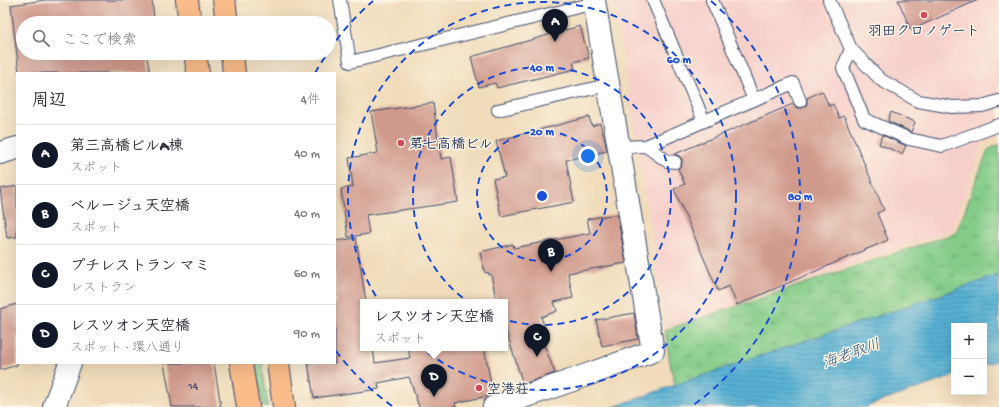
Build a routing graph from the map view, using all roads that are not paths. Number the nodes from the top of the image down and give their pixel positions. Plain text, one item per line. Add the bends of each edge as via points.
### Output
1 (187, 0) edge
2 (224, 0) edge
3 (340, 0) edge
4 (653, 0) edge
5 (712, 0) edge
6 (829, 0) edge
7 (594, 2) edge
8 (189, 16) edge
9 (226, 16) edge
10 (851, 49) junction
11 (196, 60) edge
12 (233, 60) edge
13 (198, 72) edge
14 (234, 72) edge
15 (608, 85) junction
16 (754, 100) junction
17 (800, 101) dead end
18 (999, 101) edge
19 (498, 110) dead end
20 (704, 121) junction
21 (999, 125) edge
22 (646, 146) junction
23 (619, 147) junction
24 (16, 148) edge
25 (0, 153) edge
26 (675, 162) dead end
27 (70, 364) edge
28 (242, 364) edge
29 (278, 364) edge
30 (54, 407) edge
31 (248, 407) edge
32 (284, 407) edge
33 (494, 407) edge

1 - 8 highway
2 - 9 highway
3 - 7 lane via 350,62
4 - 20 lane
5 - 16 lane
6 - 10 lane
7 - 15 street
10 - 18 lane via 881,80 918,101 952,107 982,106
10 - 21 lane via 843,68 864,119 909,139 942,146
11 - 13 highway
12 - 14 highway
15 - 19 lane
15 - 23 street
16 - 17 lane via 793,83
16 - 20 lane
20 - 22 lane
22 - 23 lane
22 - 26 lane via 667,161
23 - 33 street via 653,351
24 - 25 street
27 - 30 street
28 - 31 highway
29 - 32 highway

